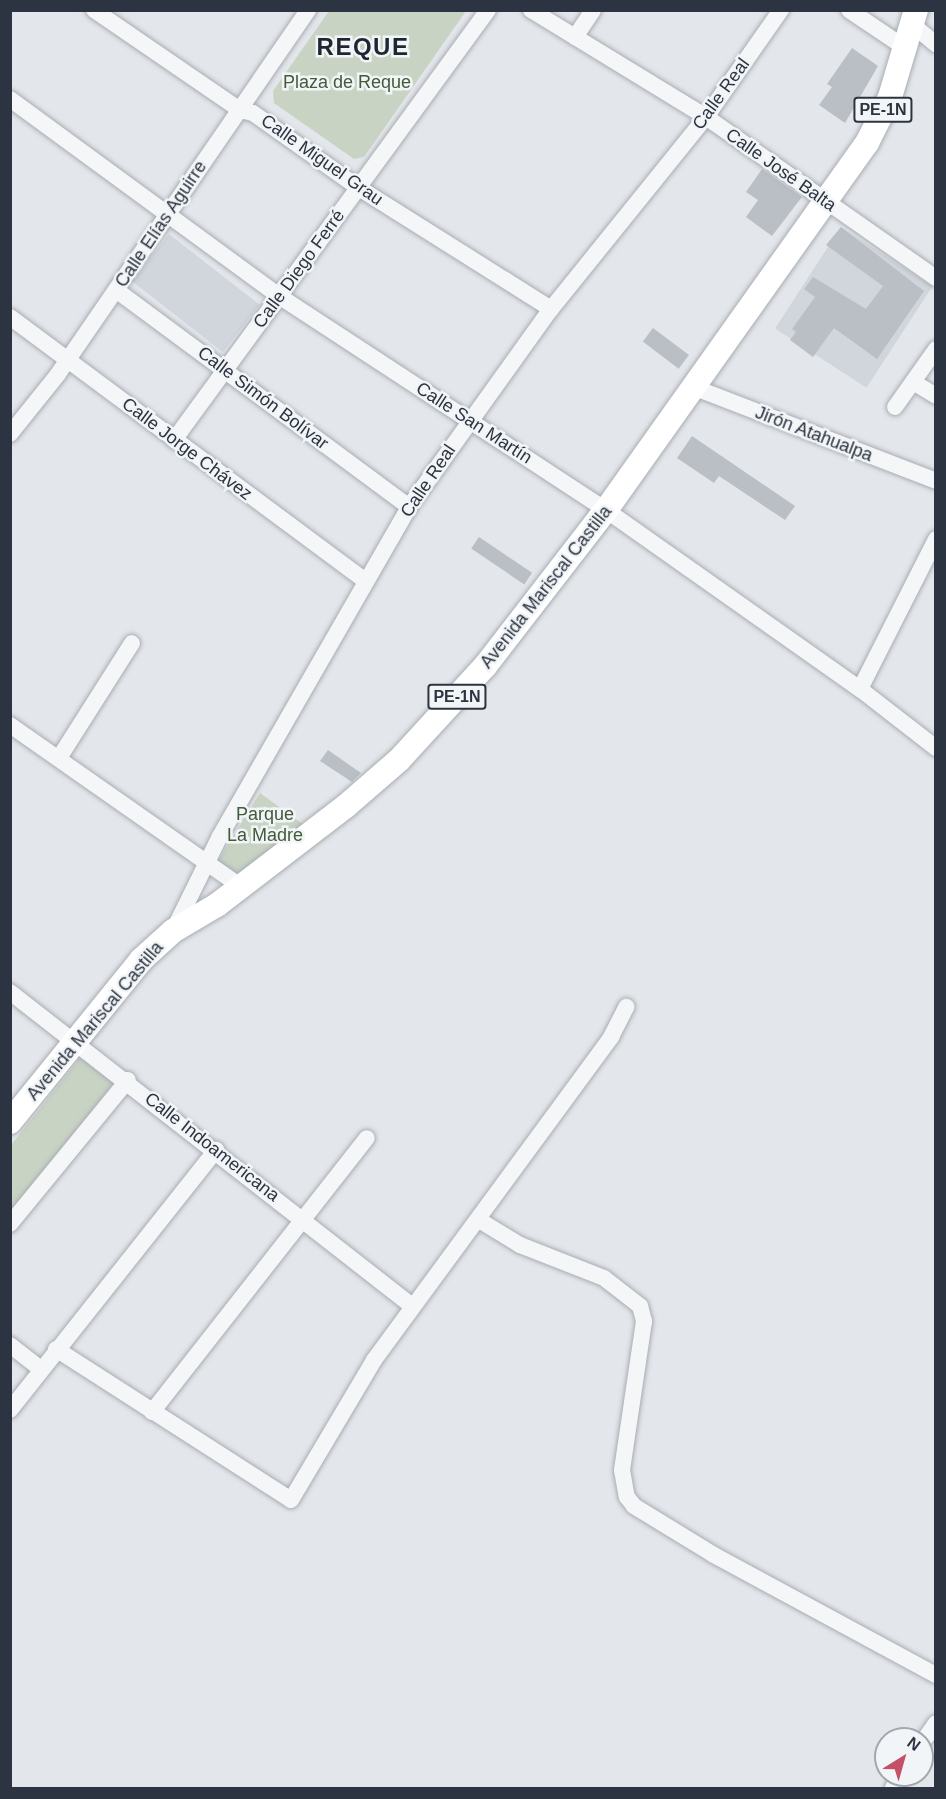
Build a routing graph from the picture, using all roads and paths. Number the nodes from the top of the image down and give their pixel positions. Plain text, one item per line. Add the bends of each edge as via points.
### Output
1 (94, 10) edge
2 (308, 10) edge
3 (488, 10) edge
4 (531, 10) edge
5 (594, 10) edge
6 (781, 10) edge
7 (849, 10) edge
8 (915, 18) edge
9 (575, 37) junction
10 (936, 44) edge
11 (907, 49) junction
12 (10, 99) edge
13 (240, 110) junction
14 (706, 117) junction
15 (359, 188) junction
16 (827, 200) junction
17 (165, 214) junction
18 (936, 278) edge
19 (116, 290) junction
20 (279, 296) junction
21 (552, 309) junction
22 (10, 316) edge
23 (936, 350) edge
24 (67, 360) junction
25 (225, 369) junction
26 (913, 382) junction
27 (693, 387) junction
28 (936, 396) edge
29 (895, 407) dead end
30 (470, 420) junction
31 (10, 434) edge
32 (174, 440) junction
33 (936, 481) edge
34 (409, 507) junction
35 (606, 510) junction
36 (936, 539) edge
37 (364, 580) junction
38 (132, 643) dead end
39 (860, 689) junction
40 (10, 725) edge
41 (936, 748) edge
42 (59, 758) junction
43 (207, 861) junction
44 (240, 886) junction
45 (172, 930) junction
46 (10, 992) edge
47 (626, 1007) dead end
48 (78, 1040) junction
49 (128, 1080) junction
50 (10, 1122) edge
51 (367, 1138) dead end
52 (216, 1150) junction
53 (304, 1220) junction
54 (479, 1220) junction
55 (10, 1224) edge
56 (412, 1306) junction
57 (10, 1345) edge
58 (56, 1349) junction
59 (41, 1370) junction
60 (10, 1410) edge
61 (152, 1412) junction
62 (934, 1671) edge

1 - 13 street, Calle Miguel Grau
2 - 13 street, Calle Elías Aguirre
3 - 15 street, Calle Diego Ferré
4 - 9 street, Calle José Balta
5 - 9 street
6 - 14 street, Calle Real
7 - 11 street
8 - 10 street
8 - 11 highway, Avenida Mariscal Castilla / PE-1N
9 - 14 street, Calle José Balta
11 - 16 highway, Avenida Mariscal Castilla / PE-1N via 867,143
12 - 17 street, Calle San Martín
13 - 15 street, Calle Miguel Grau via 253,112
13 - 17 street, Calle Elías Aguirre
14 - 16 street, Calle José Balta
14 - 21 street, Calle Real
15 - 20 street, Calle Diego Ferré
15 - 21 street, Calle Miguel Grau
16 - 18 street, Calle José Balta
16 - 27 highway, Avenida Mariscal Castilla / PE-1N
17 - 19 street, Calle Elías Aguirre
17 - 20 street, Calle San Martín
19 - 24 street, Calle Elías Aguirre
19 - 25 street, Calle Simón Bolívar
20 - 25 street, Calle Diego Ferré
20 - 30 street, Calle San Martín
21 - 30 street, Calle Real
22 - 24 street, Calle Jorge Chávez
23 - 26 street
24 - 31 street, Calle Elías Aguirre
24 - 32 street, Calle Jorge Chávez
25 - 32 street, Calle Diego Ferré
25 - 34 street, Calle Simón Bolívar
26 - 28 street
26 - 29 street
27 - 33 street, Jirón Atahualpa
27 - 35 highway, Avenida Mariscal Castilla / PE-1N
30 - 34 street, Calle Real
30 - 35 street, Calle San Martín
32 - 37 street, Calle Jorge Chávez
34 - 37 street, Calle Real
35 - 39 street, Calle San Martín
35 - 44 highway, Avenida Mariscal Castilla / PE-1N via 486,665 399,760 346,806
36 - 39 street
37 - 43 street, Calle Real
38 - 42 street
39 - 41 street, Calle San Martín
40 - 42 street
42 - 43 street
43 - 44 street
43 - 45 street, Calle Real
44 - 45 highway, Avenida Mariscal Castilla / PE-1N
45 - 48 highway, Avenida Mariscal Castilla / PE-1N via 141,960
46 - 48 street, Calle Indoamericana
47 - 54 street via 610,1037
48 - 49 street, Calle Indoamericana
48 - 50 highway, Avenida Mariscal Castilla / PE-1N
49 - 52 street, Calle Indoamericana
49 - 55 street
51 - 53 street
52 - 53 street, Calle Indoamericana
52 - 58 street
53 - 56 street, Calle Indoamericana
53 - 61 street
54 - 56 street
54 - 62 street via 520,1245 604,1278 640,1305 644,1321 622,1470 627,1497 633,1506 714,1555
56 - 61 street via 351,1396 291,1500
57 - 59 street
58 - 59 street
58 - 61 street
59 - 60 street

